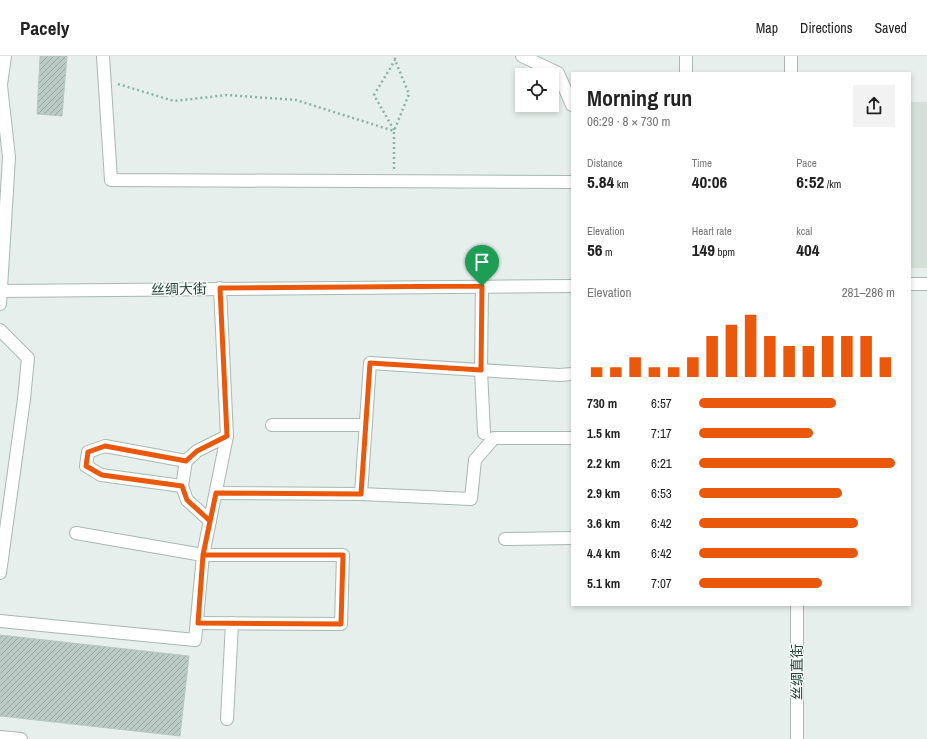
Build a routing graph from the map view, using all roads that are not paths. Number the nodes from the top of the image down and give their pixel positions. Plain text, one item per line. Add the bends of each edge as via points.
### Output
1 (5, 56) edge
2 (103, 56) edge
3 (522, 56) edge
4 (686, 56) edge
5 (791, 56) edge
6 (686, 72) edge
7 (791, 72) edge
8 (1, 91) edge
9 (571, 103) edge
10 (571, 182) edge
11 (911, 284) edge
12 (927, 284) edge
13 (482, 286) junction
14 (571, 286) edge
15 (220, 288) junction
16 (1, 291) junction
17 (0, 304) edge
18 (0, 330) edge
19 (481, 370) junction
20 (571, 374) edge
21 (272, 425) dead end
22 (366, 425) junction
23 (484, 433) dead end
24 (227, 436) junction
25 (571, 438) edge
26 (186, 461) junction
27 (182, 486) junction
28 (216, 493) junction
29 (361, 494) junction
30 (210, 521) junction
31 (76, 533) dead end
32 (571, 538) edge
33 (505, 539) dead end
34 (203, 555) junction
35 (0, 574) edge
36 (797, 606) edge
37 (0, 621) edge
38 (198, 623) junction
39 (232, 623) junction
40 (227, 719) dead end
41 (0, 736) edge
42 (22, 739) edge
43 (797, 739) edge

1 - 8 street
2 - 10 street via 111,180
3 - 9 street via 558,73
4 - 6 street
5 - 7 street
8 - 16 street via 10,157
11 - 12 street
13 - 14 street, 丝绸大街
13 - 15 street, 丝绸大街
13 - 19 street
15 - 16 street, 丝绸大街
15 - 24 street
16 - 17 street
18 - 35 street via 28,358
19 - 20 street
19 - 22 street via 370,363
19 - 23 street
21 - 22 street
22 - 29 street
24 - 26 street via 197,451
24 - 28 street
25 - 29 street via 494,438 475,460 471,499
26 - 27 street
26 - 27 street via 105,446 88,452 86,466 102,475
27 - 30 street via 187,500
28 - 29 street
28 - 30 street
30 - 34 street
31 - 34 street
32 - 33 street
34 - 38 street
34 - 39 street via 343,555 341,624
36 - 43 street, 丝绸直街
37 - 38 street via 195,640
38 - 39 street
39 - 40 street
41 - 42 street

